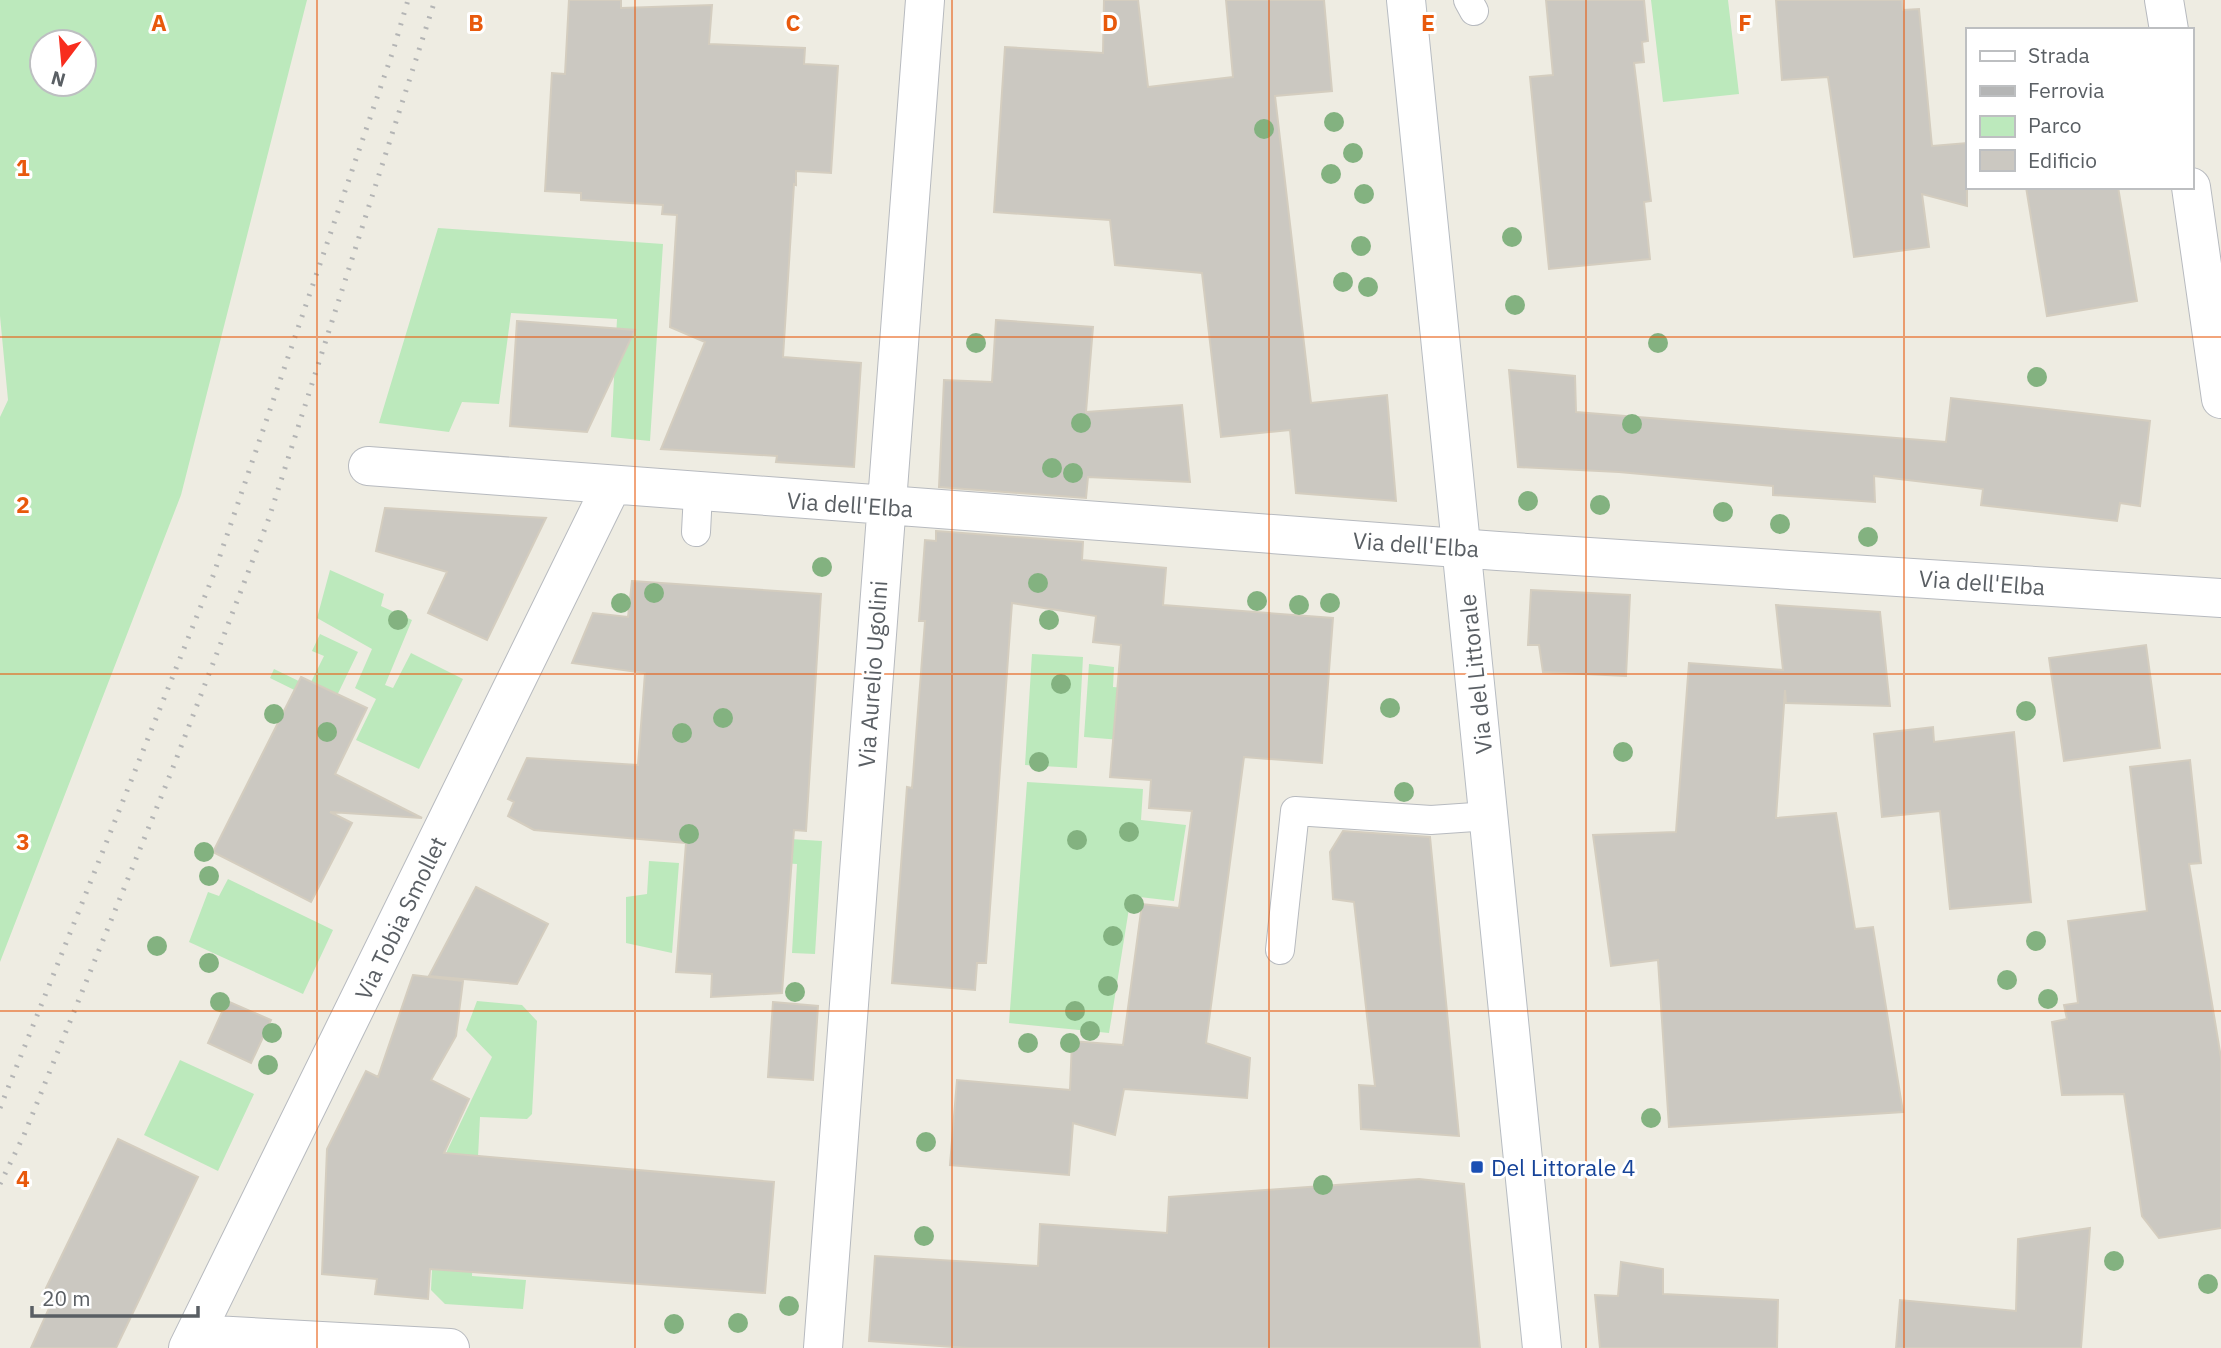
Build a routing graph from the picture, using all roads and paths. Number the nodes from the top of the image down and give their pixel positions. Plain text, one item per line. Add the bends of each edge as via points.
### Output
1 (925, 0) edge
2 (1406, 0) edge
3 (2164, 0) edge
4 (2169, 28) edge
5 (2191, 189) edge
6 (2221, 399) edge
7 (368, 466) dead end
8 (611, 487) junction
9 (698, 492) junction
10 (885, 507) junction
11 (696, 532) dead end
12 (1462, 548) junction
13 (2221, 598) edge
14 (1489, 816) junction
15 (1280, 950) dead end
16 (192, 1341) edge
17 (450, 1348) edge
18 (823, 1348) edge
19 (1542, 1348) edge

1 - 10 street, Via Aurelio Ugolini
2 - 12 street, Via del Littorale
3 - 4 street
5 - 6 street
7 - 8 street, Via dell'Elba
8 - 9 street, Via dell'Elba
8 - 16 street, Via Tobia Smollet
9 - 10 street, Via dell'Elba
9 - 11 lane
10 - 12 street, Via dell'Elba
10 - 18 street, Via Aurelio Ugolini
12 - 13 street, Via dell'Elba
12 - 14 street, Via del Littorale
14 - 15 lane via 1431,820 1294,811
14 - 19 street, Via del Littorale
16 - 17 street via 325,1339

